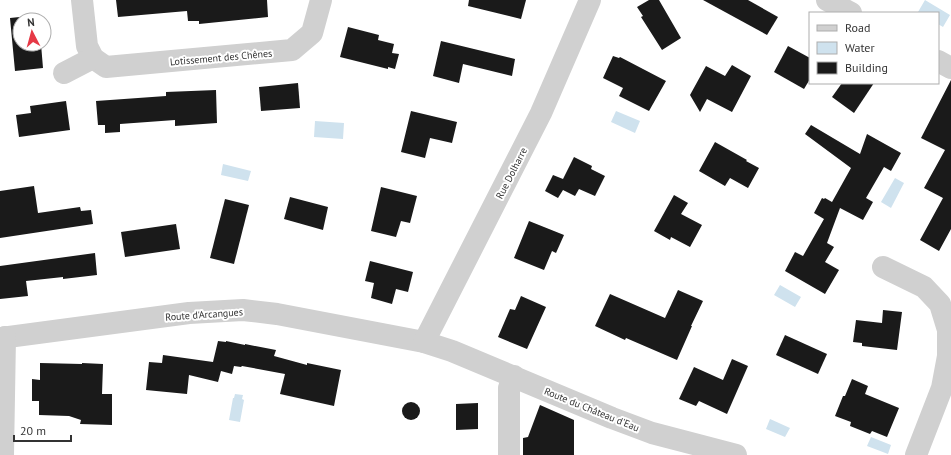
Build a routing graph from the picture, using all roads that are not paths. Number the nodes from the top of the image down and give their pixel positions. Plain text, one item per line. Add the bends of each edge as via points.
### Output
1 (82, 0) edge
2 (321, 0) edge
3 (590, 0) edge
4 (827, 0) edge
5 (849, 12) edge
6 (93, 58) junction
7 (939, 62) edge
8 (951, 68) edge
9 (64, 73) dead end
10 (883, 267) dead end
11 (3, 337) edge
12 (424, 342) junction
13 (452, 351) joint
14 (514, 376) junction
15 (3, 455) edge
16 (509, 455) edge
17 (736, 455) edge
18 (916, 455) edge

1 - 6 street via 87,46
2 - 6 street, Lotissement des Chênes via 312,33 292,50 106,67
3 - 12 street, Rue Dolharre via 541,113
4 - 5 street
6 - 9 street
7 - 8 street
10 - 18 street via 924,287 940,304 948,330 948,356 942,388
11 - 12 street, Route d'Arcangues via 189,312 242,310 277,314
11 - 15 street
12 - 13 street, Route d'Arcangues
13 - 14 street, Route du Château d'Eau
14 - 16 street via 509,388
14 - 17 street, Route du Château d'Eau via 652,433

